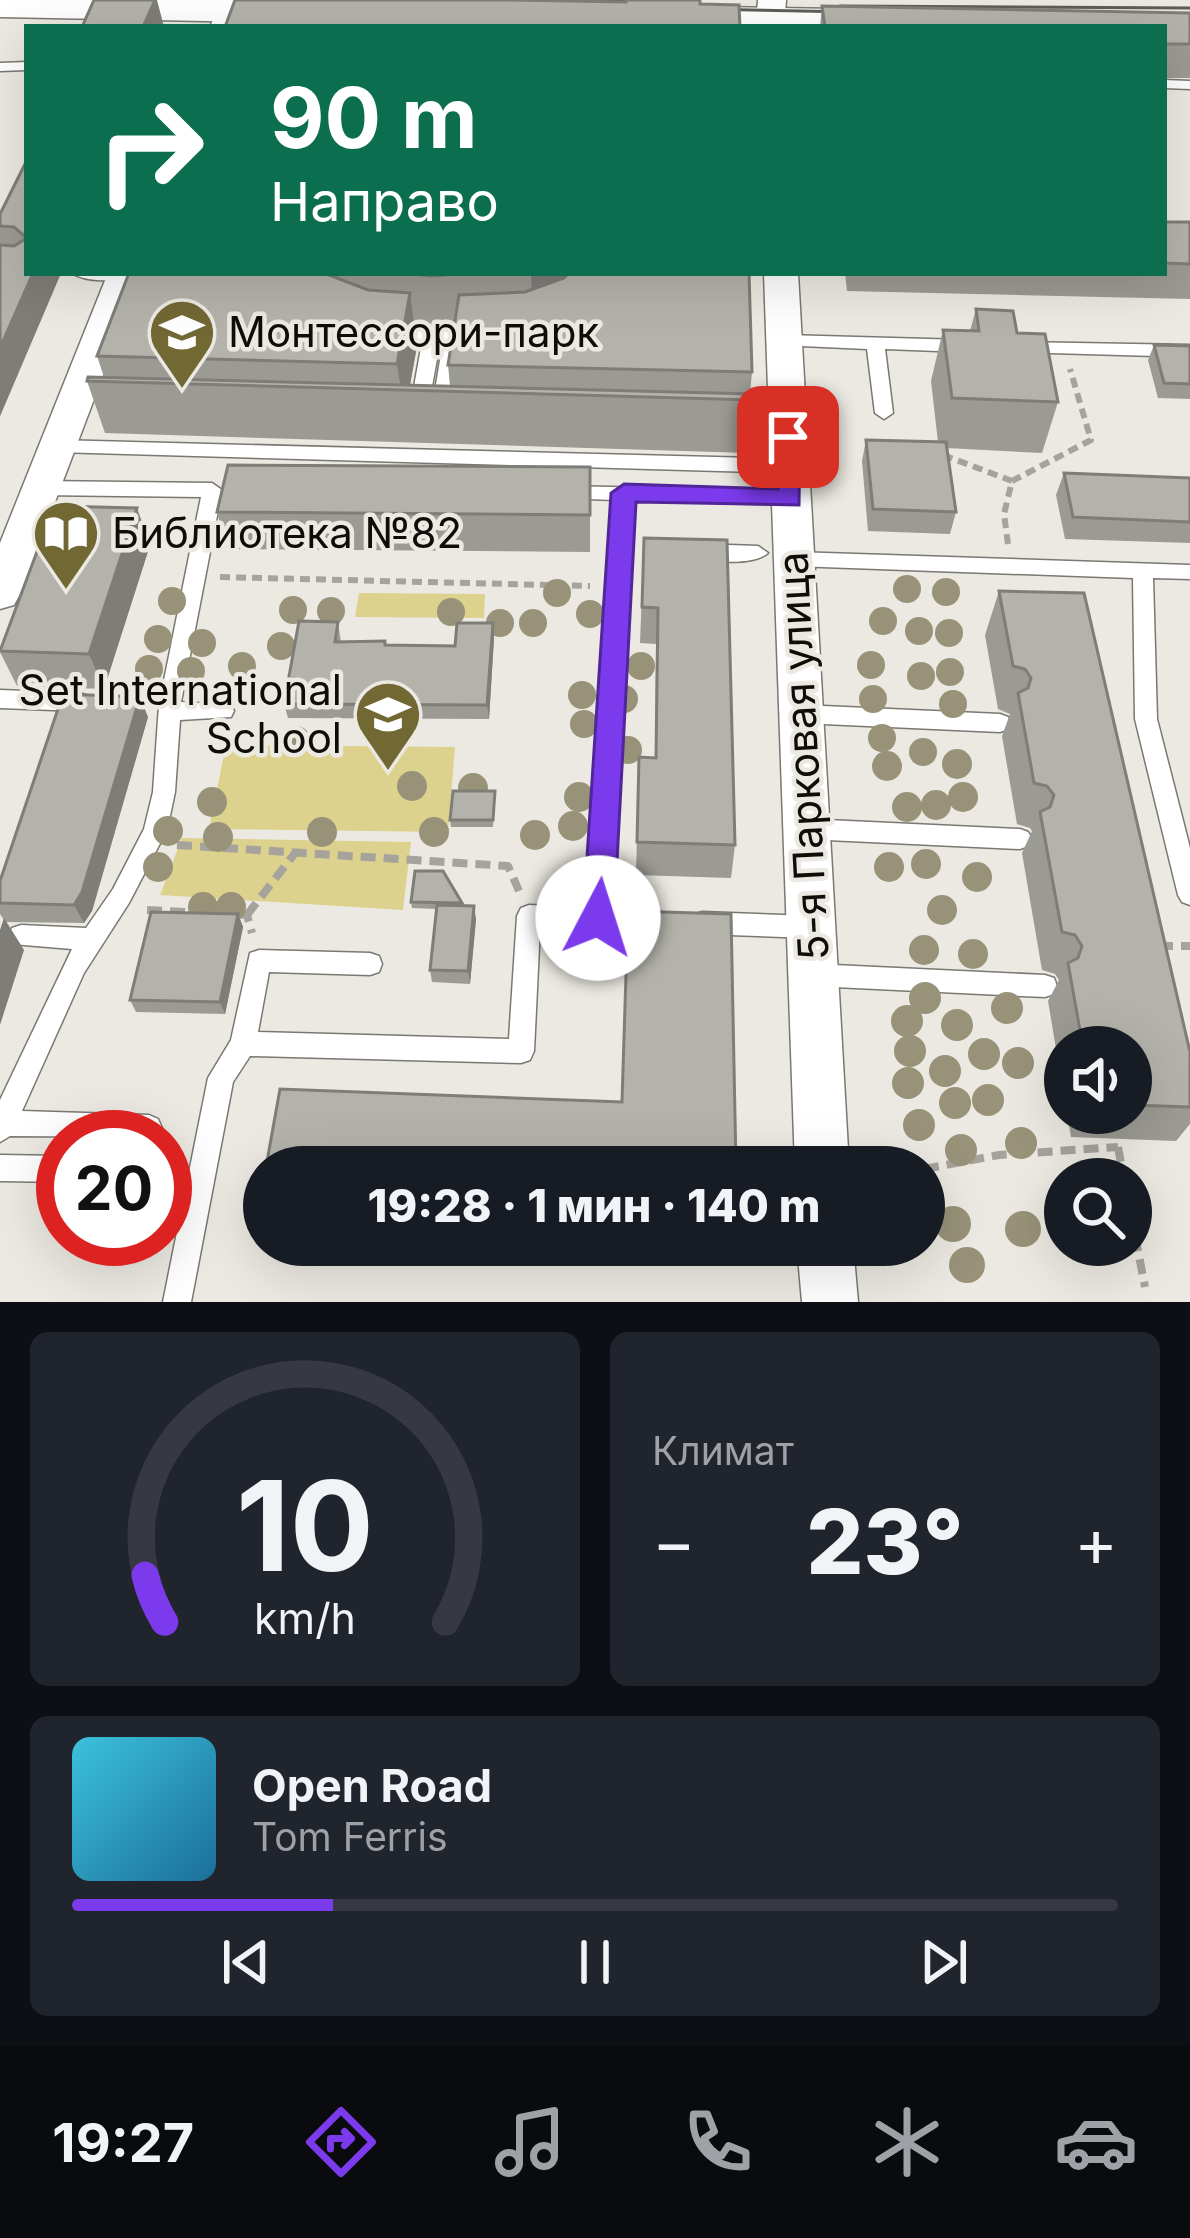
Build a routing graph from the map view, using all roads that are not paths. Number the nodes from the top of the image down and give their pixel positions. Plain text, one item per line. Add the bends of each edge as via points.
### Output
1 (0, 5) edge
2 (341, 11) edge
3 (230, 12) edge
4 (55, 14) edge
5 (770, 16) edge
6 (632, 18) edge
7 (942, 23) edge
8 (123, 276) edge
9 (781, 276) edge
10 (368, 332) edge
11 (442, 337) junction
12 (500, 338) edge
13 (785, 341) junction
14 (875, 343) junction
15 (1190, 351) edge
16 (884, 413) road end
17 (70, 427) junction
18 (437, 428) junction
19 (461, 428) edge
20 (693, 435) edge
21 (789, 467) junction
22 (40, 488) junction
23 (554, 493) edge
24 (624, 493) junction
25 (12, 531) edge
26 (667, 550) edge
27 (776, 556) junction
28 (1143, 570) junction
29 (1190, 572) edge
30 (0, 594) edge
31 (0, 699) edge
32 (96, 702) edge
33 (163, 707) junction
34 (223, 711) dead end
35 (801, 714) junction
36 (1000, 723) dead end
37 (806, 829) junction
38 (1020, 839) dead end
39 (1190, 895) edge
40 (598, 918) junction
41 (811, 927) junction
42 (8, 936) edge
43 (91, 939) junction
44 (370, 964) dead end
45 (813, 975) junction
46 (1045, 986) dead end
47 (243, 1043) junction
48 (2, 1126) edge
49 (36, 1126) edge
50 (821, 1146) edge
51 (0, 1168) edge
52 (36, 1169) edge
53 (827, 1266) edge
54 (177, 1302) edge
55 (830, 1302) edge

1 - 4 main road
2 - 3 main road
3 - 4 main road
5 - 6 main road
5 - 7 main road
8 - 17 street
9 - 13 street, 5-я Парковая улица
10 - 11 lane
11 - 12 lane
11 - 18 lane
11 - 18 lane via 416,427
13 - 14 lane
13 - 21 street, 5-я Парковая улица
14 - 15 lane
14 - 16 lane
17 - 21 lane
17 - 22 street
18 - 19 lane
20 - 21 lane
21 - 24 lane
21 - 27 street, 5-я Парковая улица
22 - 25 street
22 - 33 lane via 223,490 192,577
23 - 24 lane
24 - 40 lane via 633,549 618,586
25 - 30 street
26 - 27 lane
27 - 28 lane
27 - 35 street, 5-я Парковая улица
28 - 29 lane
28 - 39 lane via 1146,718
31 - 32 lane
33 - 34 lane
33 - 43 lane via 164,792 151,838
35 - 36 lane
35 - 37 street, 5-я Парковая улица
37 - 38 lane
37 - 41 street, 5-я Парковая улица
40 - 41 lane
40 - 47 lane via 529,916 521,1051
41 - 45 street, 5-я Парковая улица
42 - 43 lane
43 - 48 lane
44 - 47 lane via 259,961
45 - 46 lane
45 - 50 street, 5-я Парковая улица
47 - 54 lane via 220,1078
48 - 49 lane
51 - 52 lane
53 - 55 street

